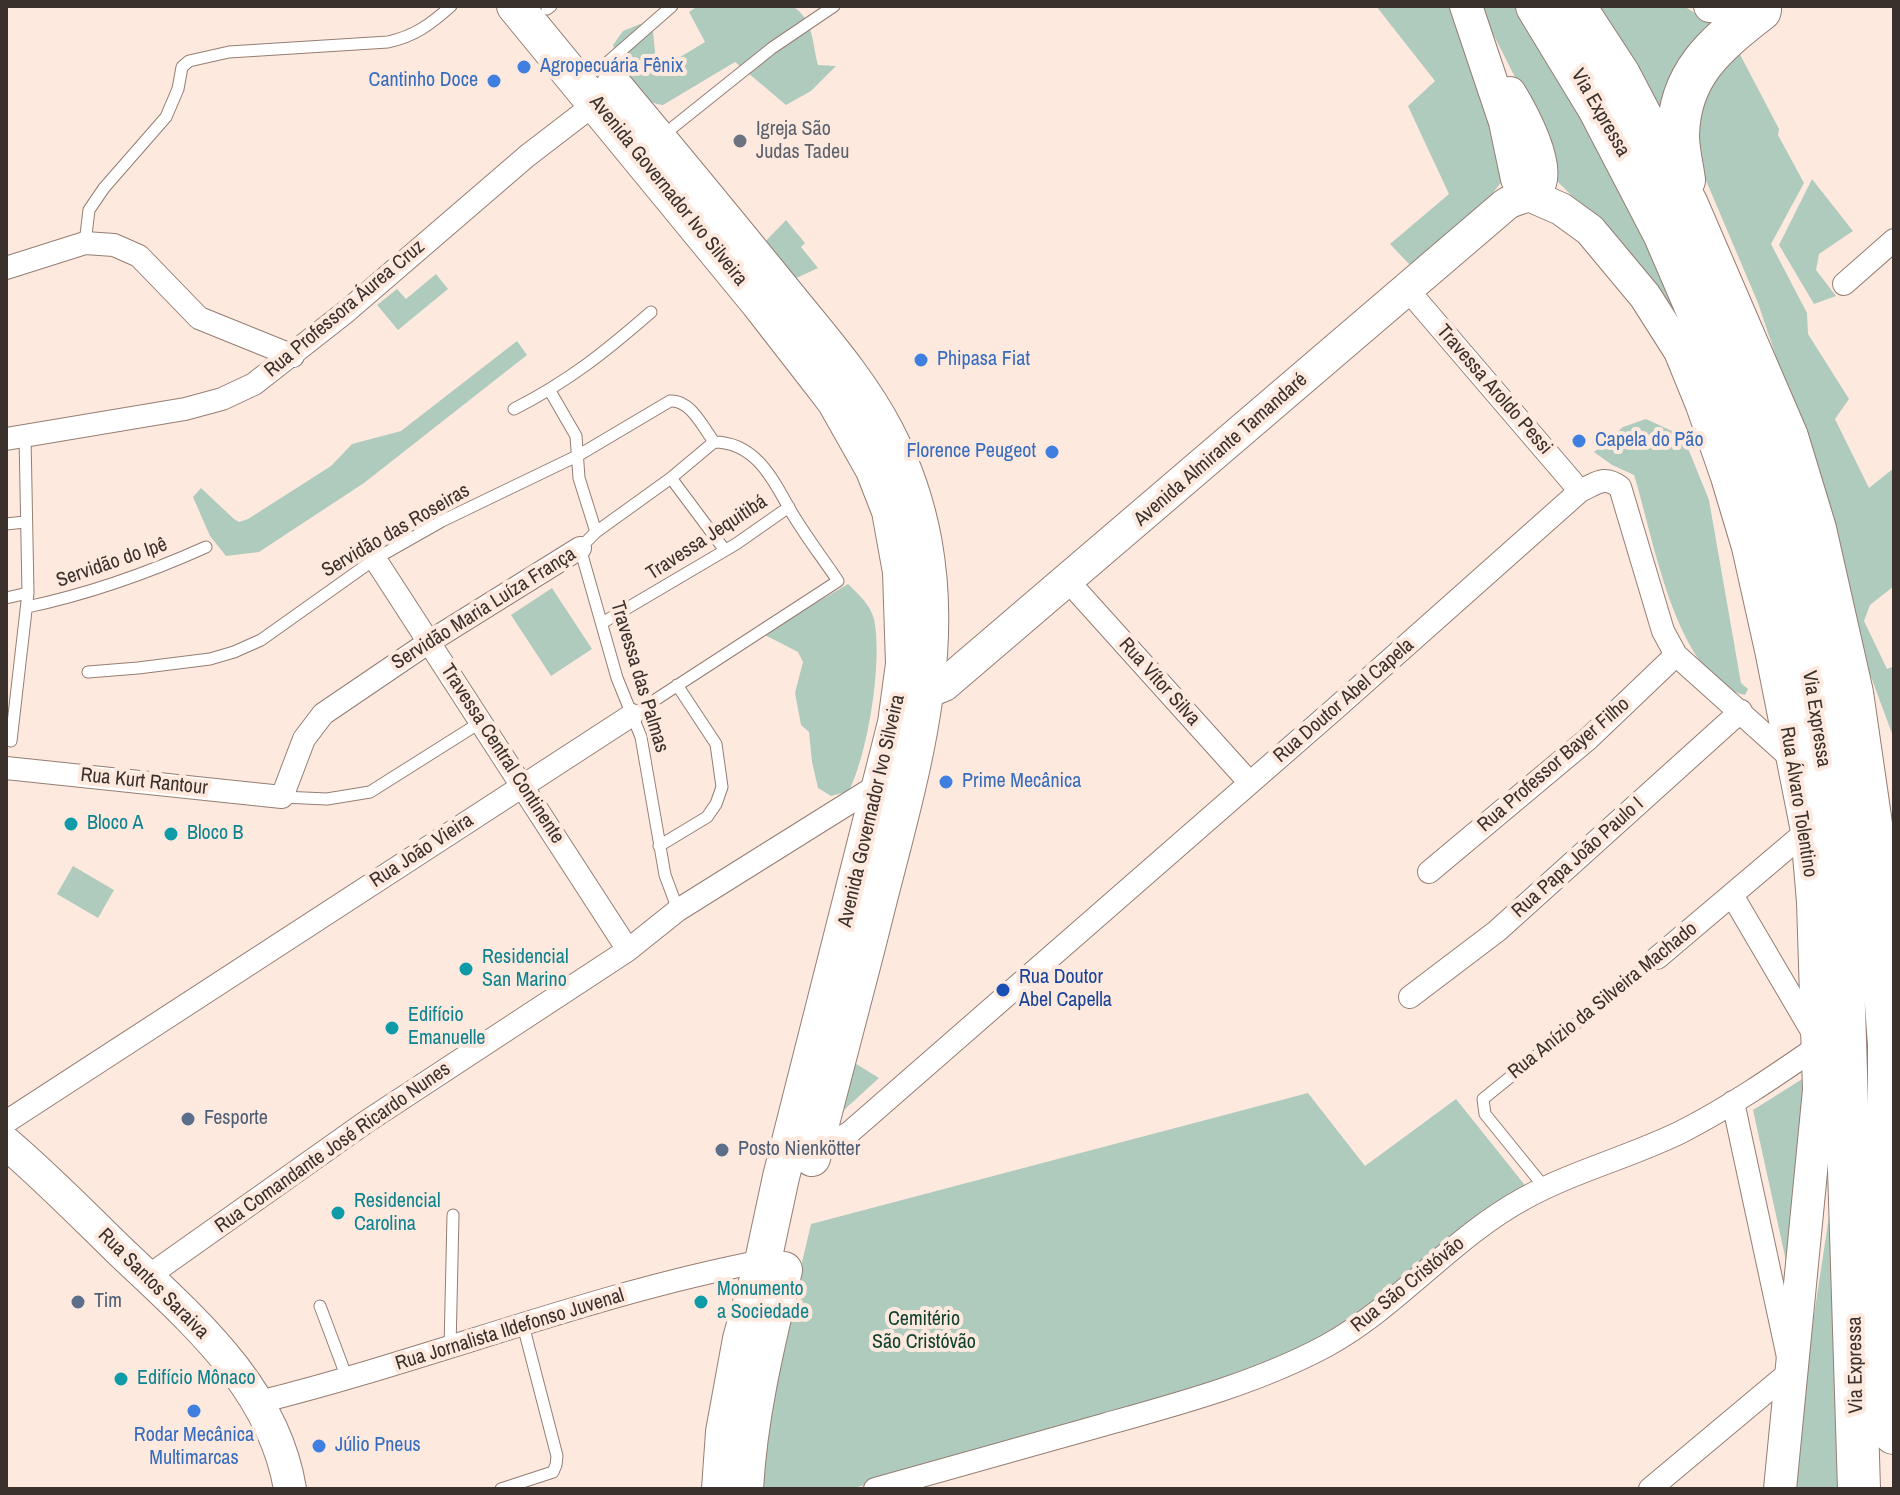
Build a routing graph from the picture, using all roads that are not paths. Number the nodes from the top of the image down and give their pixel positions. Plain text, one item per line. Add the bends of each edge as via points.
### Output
1 (451, 6) edge
2 (672, 6) edge
3 (834, 6) edge
4 (1466, 6) edge
5 (1537, 6) edge
6 (1574, 6) edge
7 (1710, 6) edge
8 (539, 7) edge
9 (1762, 8) edge
10 (598, 86) junction
11 (658, 139) junction
12 (1519, 191) junction
13 (1687, 205) junction
14 (1894, 240) edge
15 (85, 243) junction
16 (6, 268) edge
17 (1844, 284) dead end
18 (1407, 289) junction
19 (651, 312) dead end
20 (799, 332) junction
21 (293, 356) junction
22 (550, 391) junction
23 (514, 409) dead end
24 (15, 438) edge
25 (714, 442) junction
26 (579, 455) junction
27 (671, 478) junction
28 (1580, 491) junction
29 (789, 507) junction
30 (25, 522) junction
31 (6, 524) edge
32 (596, 532) junction
33 (206, 547) dead end
34 (580, 548) junction
35 (724, 549) junction
36 (375, 559) junction
37 (1068, 581) junction
38 (28, 593) junction
39 (6, 598) edge
40 (27, 607) junction
41 (602, 623) junction
42 (429, 642) junction
43 (1676, 655) junction
44 (88, 672) dead end
45 (677, 685) junction
46 (927, 692) junction
47 (1741, 711) junction
48 (632, 715) junction
49 (481, 722) junction
50 (11, 741) dead end
51 (1792, 759) junction
52 (6, 768) edge
53 (881, 783) junction
54 (1250, 783) junction
55 (522, 786) junction
56 (282, 797) junction
57 (1807, 831) junction
58 (659, 846) junction
59 (1429, 872) dead end
60 (1732, 895) junction
61 (678, 910) junction
62 (628, 950) junction
63 (1657, 958) joint
64 (1410, 997) dead end
65 (1820, 1045) junction
66 (1733, 1102) junction
67 (6, 1122) edge
68 (803, 1141) junction
69 (6, 1143) edge
70 (1545, 1188) junction
71 (453, 1215) dead end
72 (763, 1261) junction
73 (1892, 1276) edge
74 (147, 1277) junction
75 (320, 1306) dead end
76 (523, 1325) junction
77 (450, 1348) junction
78 (1791, 1371) junction
79 (347, 1378) junction
80 (259, 1402) junction
81 (1894, 1433) edge
82 (290, 1489) edge
83 (501, 1489) edge
84 (720, 1489) edge
85 (745, 1489) edge
86 (875, 1489) edge
87 (1650, 1489) edge
88 (1780, 1489) edge
89 (1859, 1489) edge

1 - 15 lane via 410,37 388,42 229,52 189,61 182,67 166,117 89,210
2 - 10 lane
3 - 11 lane
4 - 12 main road via 1472,49 1527,123 1536,147 1539,186
5 - 89 highway, Via Expressa via 1605,119 1664,233 1751,435 1788,571 1818,717 1841,913
6 - 13 highway, Via Expressa via 1634,102
7 - 9 main road
8 - 10 main road, Avenida Governador Ivo Silveira
9 - 13 highway via 1710,52 1692,75 1681,106 1678,138
10 - 11 main road, Avenida Governador Ivo Silveira
10 - 20 main road, Avenida Governador Ivo Silveira
10 - 21 street, Rua Professora Áurea Cruz via 527,156
11 - 20 main road, Avenida Governador Ivo Silveira
12 - 18 main road, Avenida Almirante Tamandaré
12 - 51 main road, Rua Álvaro Tolentino via 1561,209 1590,230 1645,296 1680,351 1748,547
13 - 73 highway, Via Expressa via 1787,437 1815,529 1852,693 1875,852 1889,1045
14 - 17 street
15 - 16 street
15 - 21 street via 106,243 139,256 199,318
18 - 28 street, Travessa Aroldo Pessi
18 - 37 main road, Avenida Almirante Tamandaré
19 - 22 lane
20 - 46 main road, Avenida Governador Ivo Silveira via 859,386 901,464 918,517 931,597
20 - 53 main road, Avenida Governador Ivo Silveira via 885,495 896,536 904,664
21 - 24 street, Rua Professora Áurea Cruz via 254,384 213,403
22 - 23 lane
22 - 26 lane via 576,436
24 - 30 lane
25 - 26 lane, Servidão das Roseiras via 685,403 670,401
25 - 27 lane, Servidão Maria Luíza França
25 - 29 lane via 737,444 758,461
26 - 32 lane via 579,478
26 - 36 lane, Servidão das Roseiras
27 - 32 lane, Servidão Maria Luíza França
27 - 35 lane
28 - 43 street via 1602,480 1620,487 1659,619
28 - 54 street, Rua Doutor Abel Capela
29 - 35 lane, Travessa Jequitibá
29 - 45 lane, Rua João Vieira via 838,581
30 - 31 lane
30 - 38 lane
32 - 34 lane, Servidão Maria Luíza França
33 - 40 lane, Servidão do Ipê via 108,586
34 - 41 lane, Travessa das Palmas
34 - 42 street, Servidão Maria Luíza França
35 - 41 lane, Travessa Jequitibá
36 - 42 street, Travessa Central Continente
36 - 44 lane, Servidão das Roseiras via 261,640 234,652
37 - 46 main road, Avenida Almirante Tamandaré via 944,685
37 - 54 street, Rua Vítor Silva
38 - 39 lane
38 - 40 lane
40 - 50 lane
41 - 48 lane, Travessa das Palmas
42 - 49 street, Travessa Central Continente
42 - 56 street, Servidão Maria Luíza França via 323,714 304,739
43 - 47 street
43 - 59 street, Rua Professor Bayer Filho via 1588,739
45 - 48 lane, Rua João Vieira
45 - 58 lane via 716,744 722,787 707,817
46 - 68 main road, Avenida Governador Ivo Silveira via 914,766
47 - 51 street
47 - 64 street, Rua Papa João Paulo I via 1497,931
48 - 55 street, Rua João Vieira
48 - 58 lane, Travessa das Palmas via 647,762
49 - 55 street, Travessa Central Continente
49 - 56 lane via 370,792 327,799
51 - 57 main road, Rua Álvaro Tolentino
52 - 56 street, Rua Kurt Rantour
53 - 61 street, Rua Comandante José Ricardo Nunes
53 - 68 main road, Avenida Governador Ivo Silveira
54 - 68 street, Rua Doutor Abel Capela via 849,1133 830,1143
55 - 62 street, Travessa Central Continente
55 - 67 street, Rua João Vieira
57 - 60 street, Rua Anízio da Silveira Machado
57 - 65 main road, Rua Álvaro Tolentino
58 - 61 lane, Travessa das Palmas
60 - 63 street, Rua Anízio da Silveira Machado
60 - 65 street
61 - 62 street, Rua Comandante José Ricardo Nunes
62 - 74 street, Rua Comandante José Ricardo Nunes via 366,1122
63 - 70 lane, Rua Anízio da Silveira Machado via 1483,1099 1485,1114
65 - 66 street, Rua São Cristóvão
65 - 78 main road, Rua Álvaro Tolentino
66 - 70 street, Rua São Cristóvão via 1683,1131
66 - 78 street
68 - 72 main road, Avenida Governador Ivo Silveira
68 - 85 main road, Avenida Governador Ivo Silveira
69 - 74 main road, Rua Santos Saraiva
70 - 86 street, Rua São Cristóvão via 1497,1215 1385,1308 1322,1348 1197,1398
71 - 77 lane
72 - 76 street, Rua Jornalista Ildefonso Juvenal
72 - 84 main road, Avenida Governador Ivo Silveira via 741,1339
73 - 81 highway, Via Expressa
74 - 80 main road, Rua Santos Saraiva via 239,1372
75 - 79 lane
76 - 77 street, Rua Jornalista Ildefonso Juvenal
76 - 83 lane via 556,1465 553,1472
77 - 79 street, Rua Jornalista Ildefonso Juvenal
78 - 87 street
78 - 88 main road, Rua Álvaro Tolentino
79 - 80 street, Rua Jornalista Ildefonso Juvenal
80 - 82 main road, Rua Santos Saraiva via 280,1445

